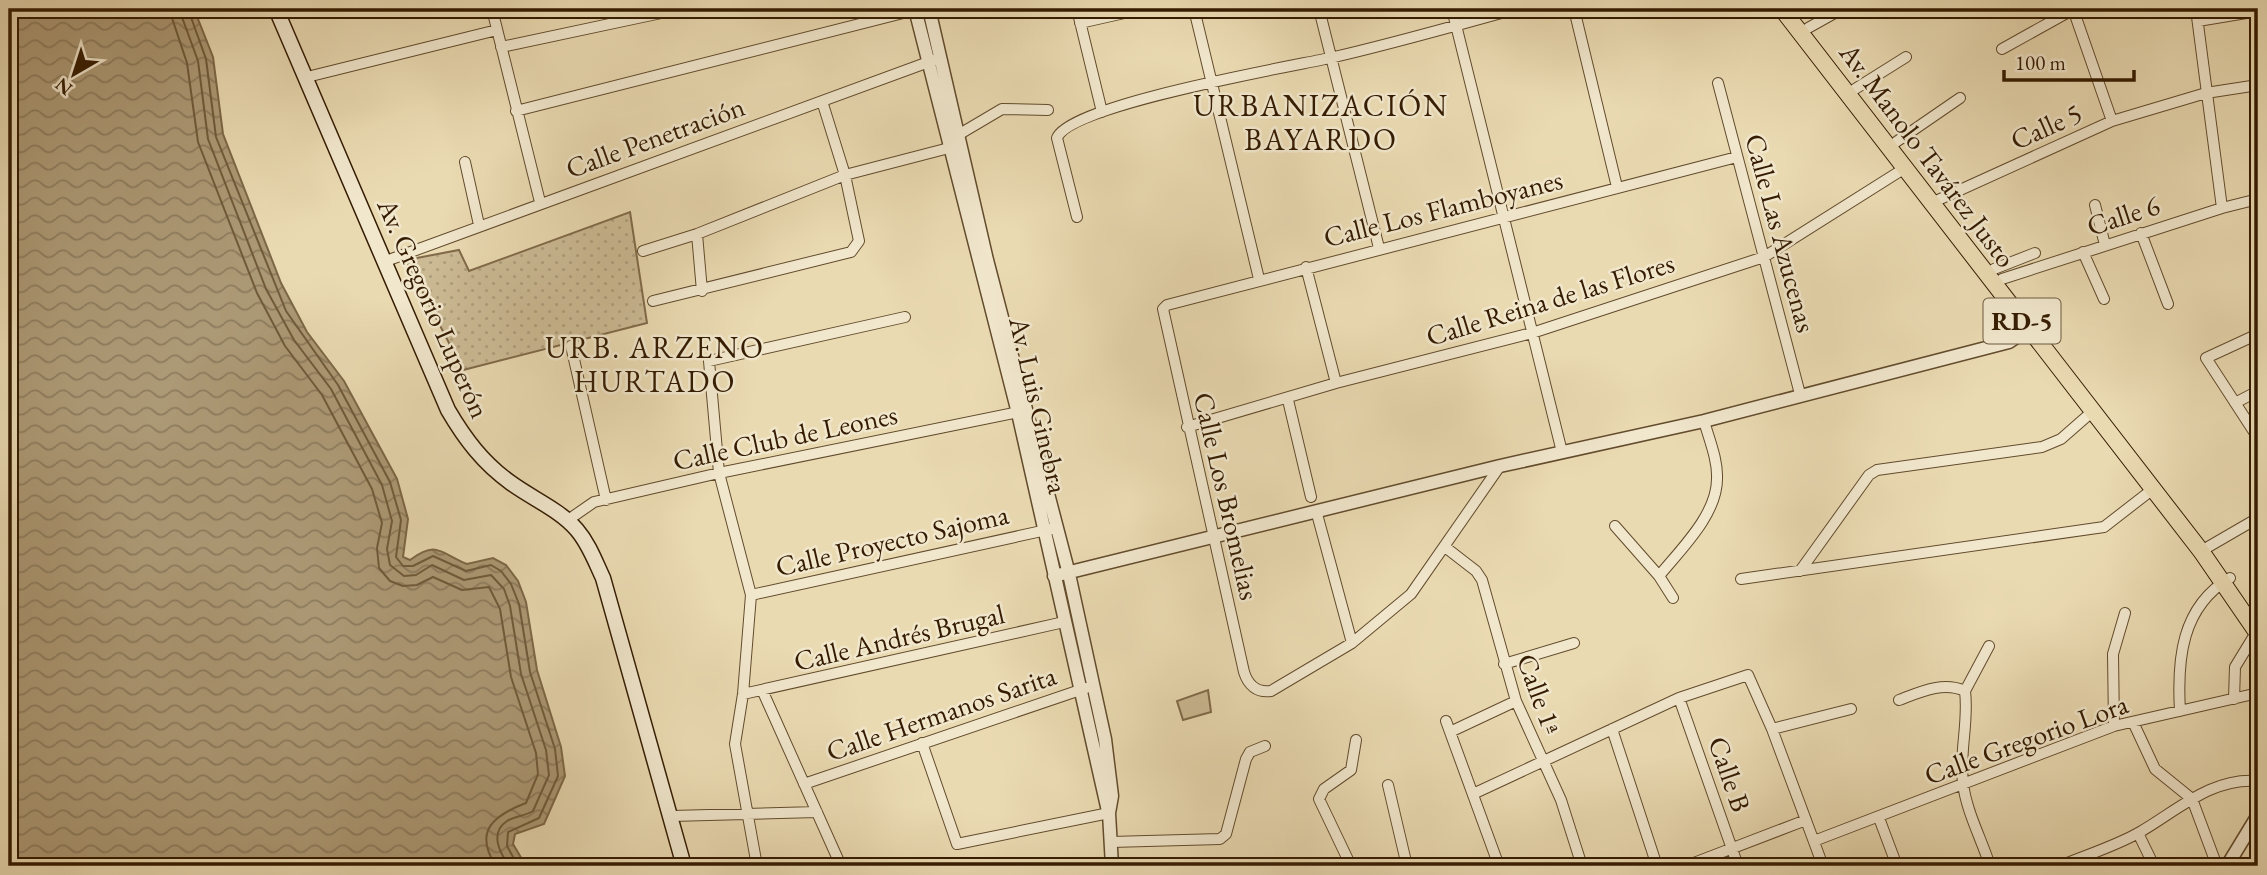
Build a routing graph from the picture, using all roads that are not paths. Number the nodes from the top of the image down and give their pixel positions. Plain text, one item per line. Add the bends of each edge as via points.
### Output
1 (276, 9) edge
2 (492, 9) edge
3 (680, 9) edge
4 (915, 9) edge
5 (929, 9) edge
6 (1077, 9) edge
7 (1142, 9) edge
8 (1319, 9) edge
9 (1452, 9) edge
10 (1516, 9) edge
11 (1574, 9) edge
12 (1782, 9) edge
13 (1793, 9) edge
14 (1842, 9) edge
15 (2073, 9) edge
16 (2196, 9) edge
17 (1197, 10) edge
18 (2258, 11) edge
19 (2198, 21) junction
20 (1080, 23) junction
21 (1456, 25) junction
22 (1808, 28) junction
23 (497, 30) junction
24 (501, 47) junction
25 (2002, 49) dead end
26 (1331, 57) junction
27 (1906, 57) dead end
28 (934, 60) junction
29 (307, 77) junction
30 (1211, 82) junction
31 (1718, 83) dead end
32 (2258, 85) edge
33 (1855, 89) junction
34 (2206, 93) junction
35 (1960, 98) dead end
36 (822, 101) junction
37 (1048, 110) dead end
38 (516, 111) junction
39 (1102, 112) junction
40 (2112, 121) junction
41 (958, 135) junction
42 (1896, 142) junction
43 (949, 148) junction
44 (1737, 156) junction
45 (465, 162) dead end
46 (1905, 168) junction
47 (845, 175) junction
48 (1617, 187) junction
49 (2258, 199) edge
50 (1938, 200) junction
51 (540, 202) junction
52 (2095, 205) dead end
53 (2222, 208) junction
54 (1503, 216) junction
55 (1077, 217) dead end
56 (479, 225) junction
57 (2141, 233) junction
58 (697, 234) junction
59 (2105, 245) junction
60 (1379, 248) junction
61 (643, 251) dead end
62 (2082, 252) junction
63 (2035, 253) dead end
64 (1764, 257) junction
65 (386, 261) junction
66 (1306, 267) junction
67 (1998, 274) junction
68 (1259, 279) junction
69 (702, 291) junction
70 (2104, 299) dead end
71 (653, 301) dead end
72 (2168, 304) dead end
73 (1163, 309) joint
74 (905, 317) dead end
75 (2032, 327) junction
76 (1532, 333) junction
77 (2258, 334) edge
78 (571, 346) dead end
79 (1336, 383) junction
80 (2258, 391) edge
81 (1800, 394) junction
82 (1288, 400) junction
83 (2235, 403) junction
84 (1023, 411) junction
85 (2093, 411) junction
86 (1704, 421) junction
87 (1187, 427) junction
88 (2258, 438) edge
89 (1562, 452) junction
90 (1500, 466) junction
91 (719, 473) junction
92 (2153, 489) junction
93 (1311, 496) dead end
94 (606, 500) junction
95 (1317, 514) junction
96 (2258, 517) edge
97 (568, 520) junction
98 (1615, 526) dead end
99 (1056, 528) junction
100 (1043, 530) junction
101 (1214, 538) junction
102 (1445, 547) junction
103 (2208, 547) junction
104 (1800, 571) junction
105 (1069, 573) junction
106 (1054, 576) junction
107 (1659, 576) junction
108 (1741, 579) dead end
109 (2226, 580) junction
110 (751, 595) junction
111 (1673, 598) dead end
112 (2124, 613) dead end
113 (1064, 622) junction
114 (2258, 628) edge
115 (1352, 643) junction
116 (1574, 643) dead end
117 (1989, 646) dead end
118 (1504, 664) junction
119 (1093, 686) junction
120 (1080, 689) junction
121 (1965, 691) junction
122 (763, 692) junction
123 (2258, 693) edge
124 (743, 694) junction
125 (1679, 698) junction
126 (2234, 699) junction
127 (1899, 700) dead end
128 (1516, 701) junction
129 (1851, 709) dead end
130 (2180, 711) junction
131 (1446, 721) dead end
132 (2133, 722) junction
133 (2114, 726) junction
134 (1612, 729) junction
135 (1772, 729) junction
136 (1450, 732) junction
137 (1356, 740) dead end
138 (922, 743) junction
139 (1265, 746) dead end
140 (1543, 761) junction
141 (2258, 781) edge
142 (804, 785) junction
143 (1388, 785) dead end
144 (1963, 785) junction
145 (1473, 794) junction
146 (2192, 799) junction
147 (817, 812) junction
148 (1109, 813) junction
149 (747, 814) junction
150 (2258, 815) edge
151 (672, 816) junction
152 (1879, 818) junction
153 (1806, 820) junction
154 (2138, 833) junction
155 (1814, 841) junction
156 (1111, 842) junction
157 (1731, 849) junction
158 (684, 866) edge
159 (757, 866) edge
160 (841, 866) edge
161 (1112, 866) edge
162 (1351, 866) edge
163 (1407, 866) edge
164 (1499, 866) edge
165 (1582, 866) edge
166 (1657, 866) edge
167 (1686, 866) edge
168 (1738, 866) edge
169 (1823, 866) edge
170 (1897, 866) edge
171 (1990, 866) edge
172 (2060, 866) edge
173 (2154, 866) edge
174 (2217, 866) edge
175 (2227, 866) edge

1 - 29 main road, Av. Gregorio Luperón
2 - 23 street
3 - 24 street
4 - 28 street, Av. Luis Ginebra
4 - 38 street
5 - 28 street, Av. Luis Ginebra
6 - 20 street
7 - 20 street
8 - 26 street
9 - 21 street
10 - 21 street
11 - 48 street
12 - 46 main road, Av. Manolo Tavárez Justo / RD-5
13 - 22 main road, Av. Manolo Tavárez Justo / RD-5
14 - 22 street
15 - 25 street
15 - 40 street
16 - 19 street
17 - 30 street
18 - 19 street
19 - 34 street
20 - 39 street
21 - 26 street
21 - 54 street
22 - 33 main road, Av. Manolo Tavárez Justo / RD-5
23 - 24 street
23 - 29 street
24 - 38 street
26 - 30 street
26 - 60 street
27 - 33 street
28 - 36 street, Calle Penetración
28 - 41 street, Av. Luis Ginebra
28 - 43 street, Av. Luis Ginebra
29 - 65 main road, Av. Gregorio Luperón
30 - 39 street
30 - 68 street
31 - 44 street, Calle Las Azucenas
32 - 34 street, Calle 5
33 - 42 main road, Av. Manolo Tavárez Justo / RD-5
34 - 40 street, Calle 5
34 - 53 street
35 - 42 street
36 - 47 street
36 - 51 street, Calle Penetración
37 - 41 street via 1002,108
38 - 51 street
39 - 55 street via 1063,128 1057,138
40 - 50 street, Calle 5
41 - 84 street, Av. Luis Ginebra
42 - 50 main road, Av. Manolo Tavárez Justo / RD-5
43 - 47 street
43 - 84 street, Av. Luis Ginebra
44 - 48 street, Calle Los Flamboyanes
44 - 64 street, Calle Las Azucenas
45 - 56 street
46 - 64 street, Calle Reina de las Flores
46 - 75 main road, Av. Manolo Tavárez Justo / RD-5
47 - 58 street
47 - 69 street via 859,241 851,252
48 - 54 street, Calle Los Flamboyanes
49 - 53 street, Calle 6
50 - 67 main road, Av. Manolo Tavárez Justo / RD-5
51 - 56 street, Calle Penetración
52 - 59 street
53 - 57 street, Calle 6
54 - 60 street, Calle Los Flamboyanes
54 - 76 street
56 - 65 street, Calle Penetración
57 - 59 street, Calle 6
57 - 72 street
58 - 61 street
58 - 69 street
59 - 62 street, Calle 6
60 - 66 street, Calle Los Flamboyanes
62 - 67 street, Calle 6
62 - 70 street
63 - 67 street
64 - 76 street, Calle Reina de las Flores
64 - 81 street, Calle Las Azucenas
65 - 97 main road, Av. Gregorio Luperón via 448,410 463,435 479,456 510,482
66 - 68 street, Calle Los Flamboyanes
66 - 79 street
67 - 75 main road, Av. Manolo Tavárez Justo / RD-5
68 - 73 street, Calle Los Flamboyanes
69 - 71 street
73 - 87 street, Calle Los Bromelias
74 - 91 street via 709,361
75 - 81 street via 2009,342
75 - 85 main road, Av. Manolo Tavárez Justo / RD-5
75 - 103 main road, Av. Manolo Tavárez Justo / RD-5
76 - 79 street, Calle Reina de las Flores
76 - 89 street
77 - 83 street via 2206,358
78 - 94 street
79 - 82 street, Calle Reina de las Flores
80 - 83 street
81 - 86 street
82 - 87 street, Calle Reina de las Flores
82 - 93 street
83 - 88 street
84 - 91 street, Calle Club de Leones
84 - 99 street, Av. Luis Ginebra
84 - 100 street, Av. Luis Ginebra
85 - 92 main road, Av. Manolo Tavárez Justo / RD-5
85 - 104 street via 2062,439 2042,447 1877,470
86 - 89 street
86 - 107 street via 1715,461 1716,493 1693,533
87 - 101 street, Calle Los Bromelias
89 - 90 street
90 - 95 street
90 - 102 street
91 - 94 street, Calle Club de Leones
91 - 110 street
92 - 104 street via 2104,527
92 - 109 main road, Av. Manolo Tavárez Justo / RD-5
94 - 97 street, Calle Club de Leones via 594,502
95 - 101 street
95 - 115 street
96 - 103 street
97 - 151 main road, Av. Gregorio Luperón via 587,544 603,578
98 - 107 street
99 - 100 street, Calle Proyecto Sajoma
99 - 105 street, Av. Luis Ginebra
100 - 106 street, Av. Luis Ginebra
100 - 110 street, Calle Proyecto Sajoma
101 - 105 street
101 - 115 street, Calle Los Bromelias via 1246,679 1257,690 1271,691
102 - 115 street via 1410,594
102 - 118 street, Calle 1ª via 1479,575
103 - 109 main road, Av. Manolo Tavárez Justo / RD-5
104 - 108 street
105 - 106 street
105 - 119 street, Av. Luis Ginebra
106 - 113 street, Av. Luis Ginebra
107 - 111 street
109 - 114 main road, Av. Manolo Tavárez Justo / RD-5
109 - 130 street via 2194,612 2183,640 2177,670
110 - 124 street
112 - 133 street via 2113,654
113 - 120 street, Av. Luis Ginebra
113 - 122 street, Calle Andrés Brugal
114 - 126 street via 2235,667
116 - 118 street
117 - 121 street
118 - 128 street, Calle 1ª
119 - 120 street, Calle Hermanos Sarita
119 - 148 street, Av. Luis Ginebra via 1105,739 1112,796
120 - 138 street, Calle Hermanos Sarita
120 - 148 street, Av. Luis Ginebra
121 - 127 street via 1954,686 1932,688
121 - 144 street
122 - 124 street, Calle Andrés Brugal
122 - 142 street
123 - 126 street, Calle Gregorio Lora
124 - 149 street via 735,744
125 - 134 street
125 - 135 street via 1748,675
125 - 157 street, Calle B
126 - 130 street, Calle Gregorio Lora
128 - 136 street
128 - 140 street, Calle 1ª
129 - 135 street
130 - 132 street, Calle Gregorio Lora
131 - 136 street
132 - 133 street, Calle Gregorio Lora
132 - 146 street via 2155,769
133 - 144 street, Calle Gregorio Lora
134 - 140 street
134 - 166 street
135 - 153 street
136 - 145 street
137 - 162 street via 1351,770 1324,789 1320,799
138 - 142 street, Calle Hermanos Sarita
138 - 148 street via 957,844
139 - 156 street via 1250,752 1246,759 1226,834 1220,839
140 - 145 street
140 - 165 street, Calle 1ª
141 - 146 street via 2230,782
142 - 147 street
143 - 163 street
144 - 152 street, Calle Gregorio Lora
144 - 171 street
145 - 164 street
146 - 154 street
146 - 174 street
147 - 149 street
147 - 160 street
148 - 156 street, Av. Luis Ginebra
149 - 151 street
149 - 159 street
150 - 175 street
151 - 158 main road, Av. Gregorio Luperón
152 - 155 street, Calle Gregorio Lora
152 - 170 street
153 - 155 street
153 - 157 street
154 - 172 street
154 - 173 street
155 - 169 street
156 - 161 street, Av. Luis Ginebra
157 - 167 street
157 - 168 street, Calle B

